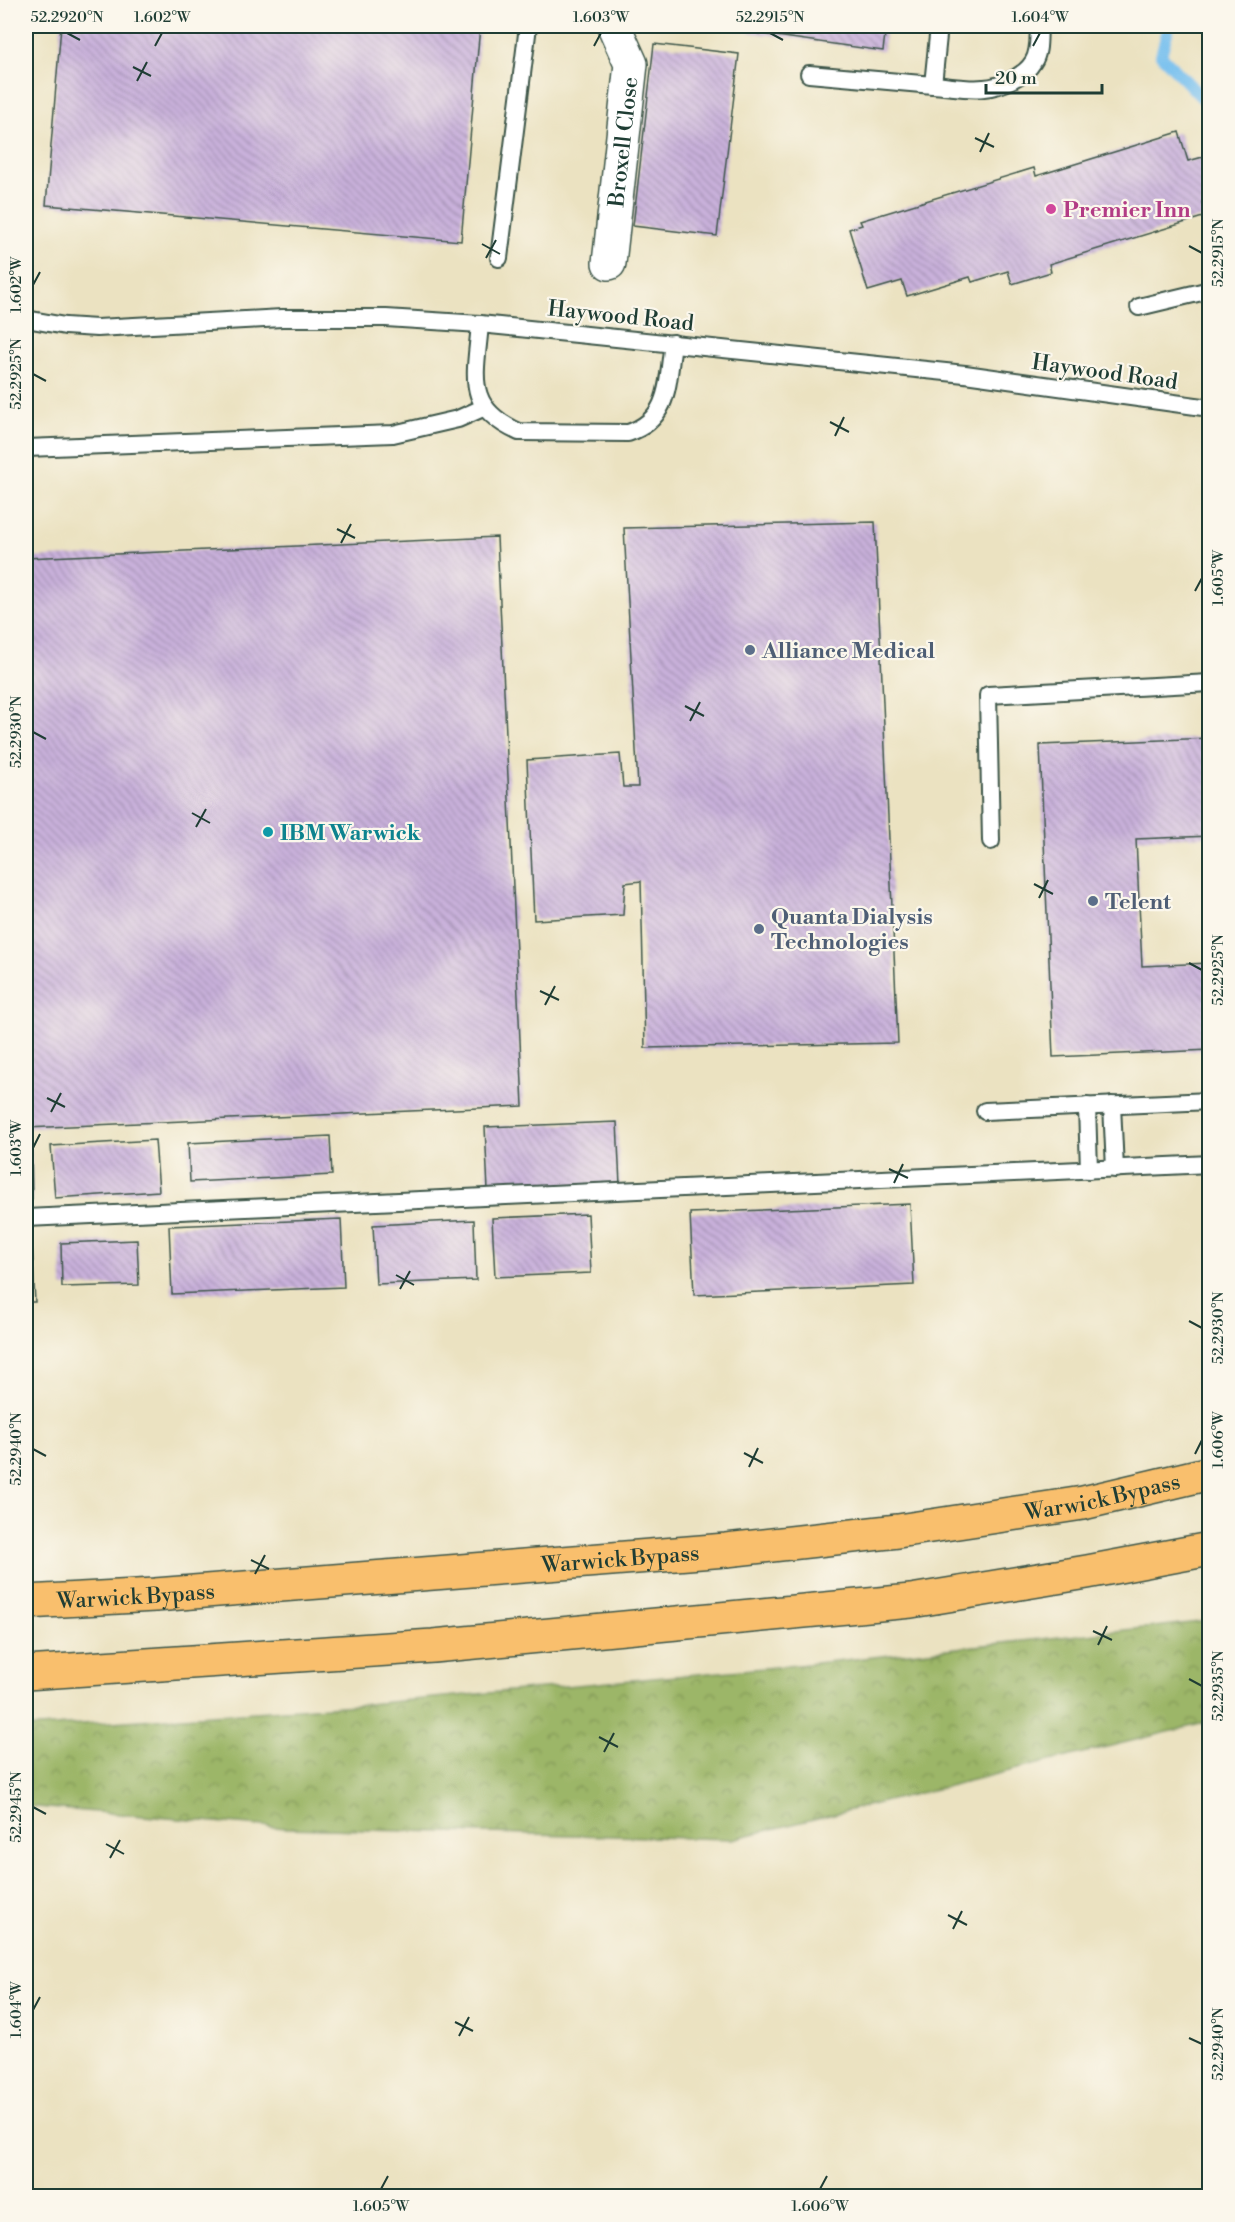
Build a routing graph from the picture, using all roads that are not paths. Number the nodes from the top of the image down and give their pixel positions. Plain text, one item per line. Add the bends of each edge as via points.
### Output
1 (528, 26) edge
2 (614, 26) edge
3 (939, 26) edge
4 (1039, 26) edge
5 (809, 74) dead end
6 (933, 85) junction
7 (499, 258) dead end
8 (609, 263) dead end
9 (1209, 290) edge
10 (1140, 307) dead end
11 (26, 319) edge
12 (480, 324) junction
13 (673, 343) junction
14 (485, 407) junction
15 (1209, 408) edge
16 (26, 448) edge
17 (1209, 683) edge
18 (991, 841) dead end
19 (1209, 1101) edge
20 (1112, 1105) junction
21 (1087, 1106) junction
22 (985, 1111) dead end
23 (1209, 1164) edge
24 (1114, 1169) junction
25 (1089, 1170) junction
26 (26, 1218) edge
27 (1209, 1473) edge
28 (1209, 1549) edge
29 (26, 1602) edge
30 (26, 1673) edge

1 - 7 lane
2 - 8 street, Broxell Close via 631,64
3 - 6 lane
4 - 6 lane via 1034,62 1009,81 985,88
5 - 6 lane
9 - 10 lane
11 - 12 lane, Haywood Road via 97,328 282,318 386,318
12 - 13 lane, Haywood Road
12 - 14 lane via 475,384
13 - 14 lane via 665,398 649,424 641,429 628,433 519,432 503,425
13 - 15 lane, Haywood Road via 965,374
14 - 16 lane via 458,419 393,434
17 - 18 lane via 988,695
19 - 20 lane
20 - 21 lane
20 - 24 lane
21 - 22 lane
21 - 25 lane
23 - 24 lane
24 - 25 lane
25 - 26 lane
27 - 29 highway, Warwick Bypass via 1083,1503 898,1531 726,1550
28 - 30 highway via 911,1601 434,1646

